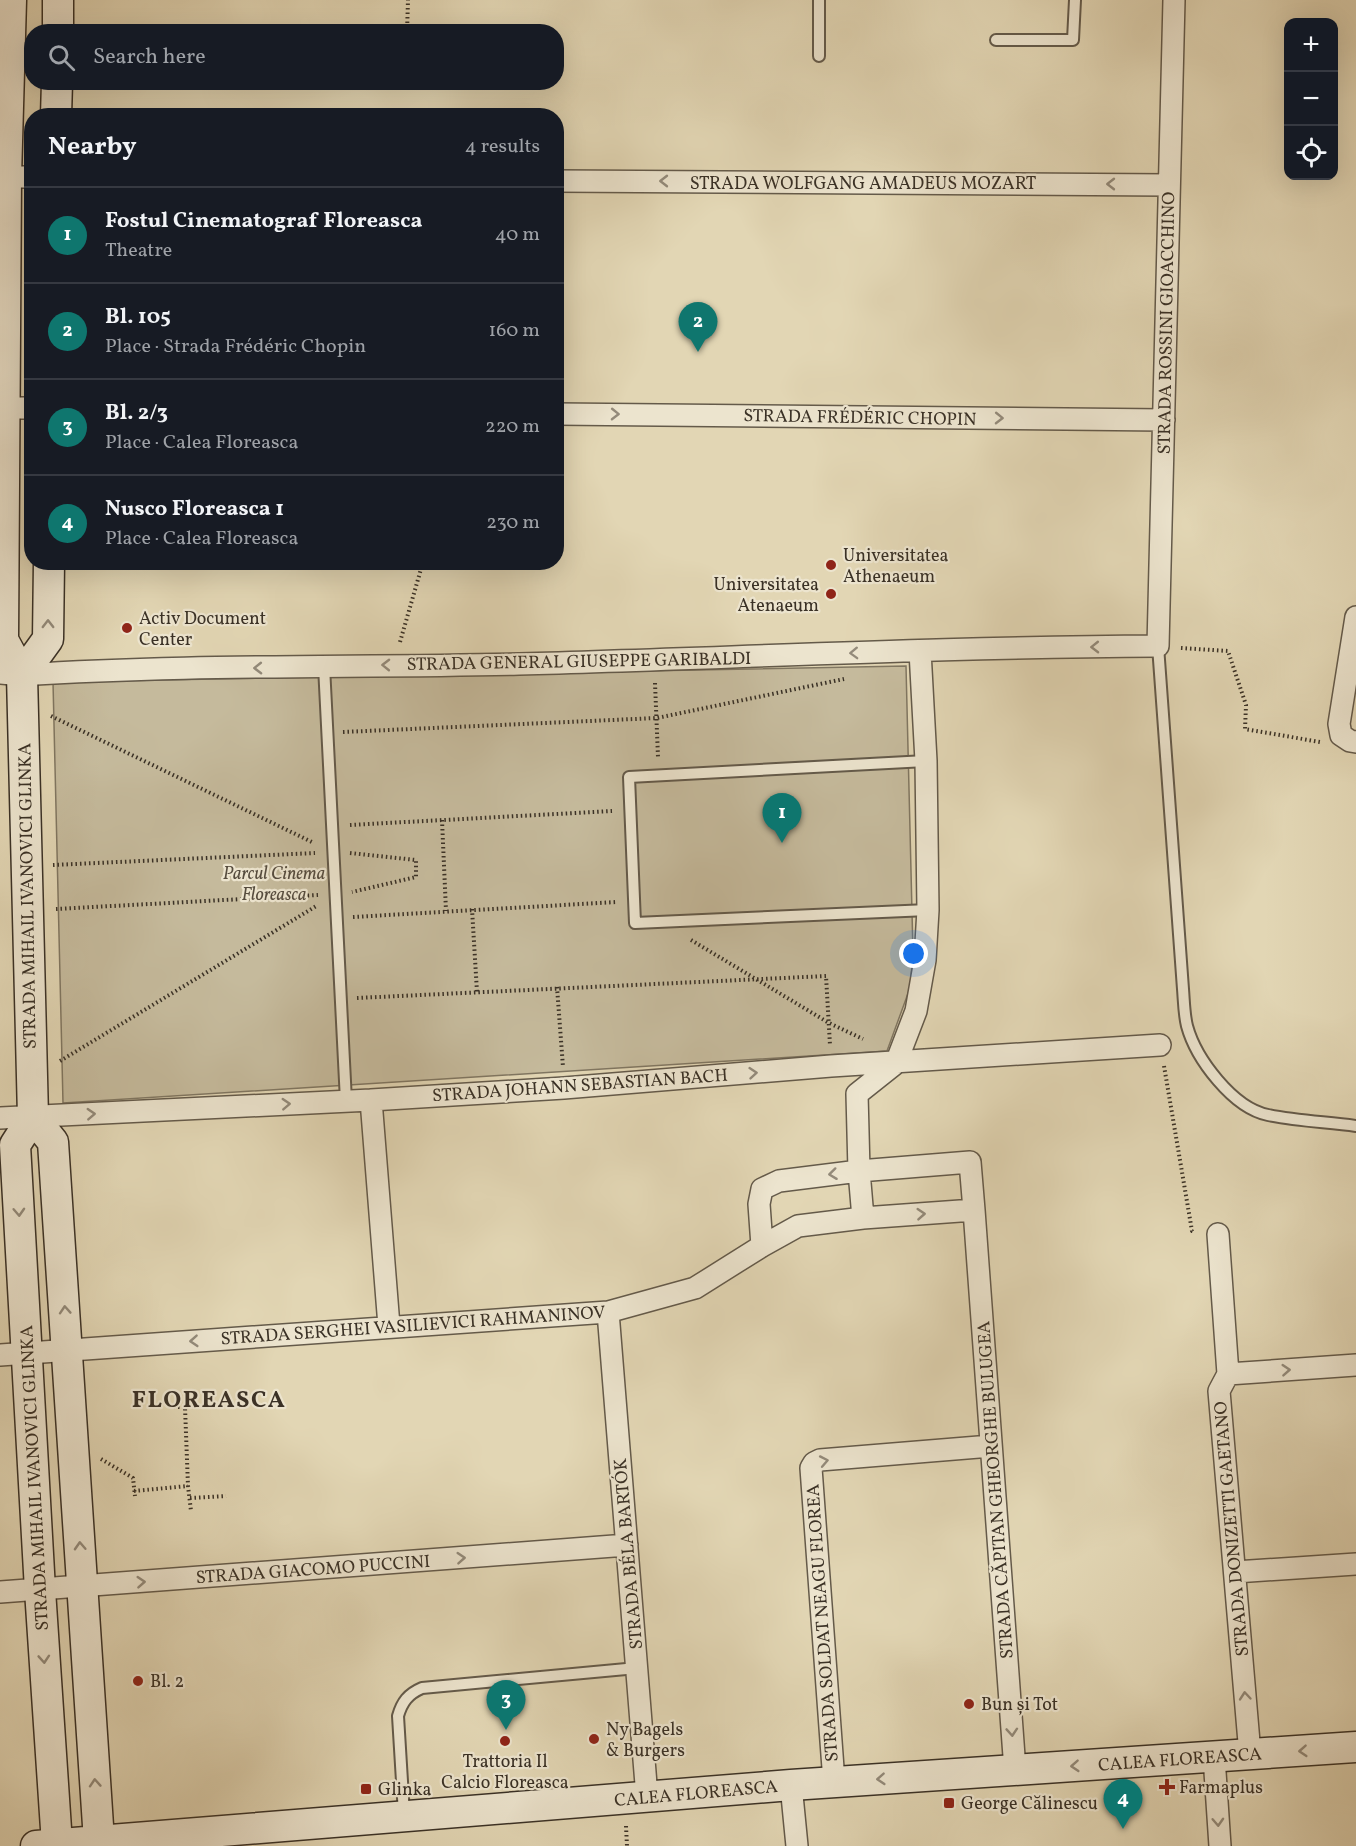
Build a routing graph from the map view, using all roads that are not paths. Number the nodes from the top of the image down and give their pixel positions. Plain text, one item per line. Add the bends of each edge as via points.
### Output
1 (11, 0) edge
2 (58, 0) edge
3 (819, 0) edge
4 (1075, 0) edge
5 (1174, 0) edge
6 (58, 24) edge
7 (996, 40) dead end
8 (819, 56) dead end
9 (57, 90) edge
10 (56, 108) edge
11 (12, 177) edge
12 (564, 181) edge
13 (1169, 185) junction
14 (12, 408) edge
15 (564, 414) edge
16 (1164, 420) junction
17 (49, 570) edge
18 (1356, 617) edge
19 (1166, 647) junction
20 (921, 651) junction
21 (324, 666) junction
22 (15, 683) edge
23 (1356, 742) edge
24 (926, 761) junction
25 (928, 910) junction
26 (1160, 1045) road end
27 (896, 1063) junction
28 (371, 1100) junction
29 (345, 1101) junction
30 (33, 1117) junction
31 (0, 1118) edge
32 (1356, 1126) edge
33 (859, 1171) junction
34 (974, 1210) junction
35 (863, 1218) junction
36 (1218, 1234) dead end
37 (762, 1246) junction
38 (608, 1312) junction
39 (389, 1326) junction
40 (68, 1350) junction
41 (14, 1354) edge
42 (1356, 1365) edge
43 (1228, 1374) junction
44 (992, 1446) junction
45 (627, 1545) junction
46 (1356, 1564) edge
47 (1235, 1572) junction
48 (83, 1587) junction
49 (40, 1590) junction
50 (0, 1592) edge
51 (637, 1668) junction
52 (1356, 1747) edge
53 (1250, 1754) junction
54 (1214, 1757) junction
55 (1015, 1770) junction
56 (834, 1782) junction
57 (791, 1785) junction
58 (647, 1797) junction
59 (404, 1817) junction
60 (289, 1836) edge
61 (99, 1841) junction
62 (46, 1845) edge
63 (797, 1846) edge
64 (1220, 1846) edge

1 - 11 street, STRADA MIHAIL IVANOVICI GLINKA
2 - 6 street
3 - 8 lane
4 - 7 lane via 1072,40
5 - 13 street, STRADA ROSSINI GIOACCHINO
9 - 10 street
11 - 14 street, STRADA MIHAIL IVANOVICI GLINKA
13 -> 12 street, STRADA WOLFGANG AMADEUS MOZART
13 - 16 street, STRADA ROSSINI GIOACCHINO
14 - 22 street, STRADA MIHAIL IVANOVICI GLINKA via 3,640
15 -> 16 street, STRADA FRÉDÉRIC CHOPIN
16 - 19 street, STRADA ROSSINI GIOACCHINO
22 -> 17 street via 48,639
18 - 23 street via 1339,724 1341,735
19 -> 20 street, STRADA GENERAL GIUSEPPE GARIBALDI
19 - 32 lane via 1187,1026 1202,1061 1239,1101 1266,1115
20 -> 21 street, STRADA GENERAL GIUSEPPE GARIBALDI
20 - 24 street
21 -> 22 street, STRADA GENERAL GIUSEPPE GARIBALDI
21 - 29 lane
22 - 30 street, STRADA MIHAIL IVANOVICI GLINKA via 27,866
24 - 25 street
24 - 25 lane via 629,777 635,923
25 - 27 street via 916,1011
26 - 27 street, STRADA JOHANN SEBASTIAN BACH
28 -> 27 street, STRADA JOHANN SEBASTIAN BACH
27 - 33 street via 857,1094
28 - 29 street, STRADA JOHANN SEBASTIAN BACH
28 - 39 street
30 -> 29 street, STRADA JOHANN SEBASTIAN BACH
30 - 31 street, STRADA JOHANN SEBASTIAN BACH
40 -> 30 street via 54,1142
30 -> 41 street, STRADA MIHAIL IVANOVICI GLINKA via 15,1145
33 - 34 street, STRADA CĂPITAN GHEORGHE BULUGEA via 969,1162
33 - 35 street
33 -> 37 street, STRADA CĂPITAN GHEORGHE BULUGEA via 778,1181 762,1189
35 -> 34 street
34 - 44 street, STRADA CĂPITAN GHEORGHE BULUGEA
35 - 37 street, STRADA SERGHEI VASILIEVICI RAHMANINOV via 798,1226
36 - 43 street, STRADA DONIZETTI GAETANO
37 - 38 street, STRADA SERGHEI VASILIEVICI RAHMANINOV via 695,1288
38 - 39 street, STRADA SERGHEI VASILIEVICI RAHMANINOV
38 - 45 street, STRADA BÉLA BARTÓK
39 -> 40 street, STRADA SERGHEI VASILIEVICI RAHMANINOV
40 - 41 street, STRADA SERGHEI VASILIEVICI RAHMANINOV
48 -> 40 street
41 - 49 street, STRADA MIHAIL IVANOVICI GLINKA
43 -> 42 street
43 - 47 street, STRADA DONIZETTI GAETANO via 1219,1391
44 -> 55 street, STRADA CĂPITAN GHEORGHE BULUGEA
56 -> 44 street, STRADA SOLDAT NEAGU FLOREA via 811,1468 820,1460
48 -> 45 street, STRADA GIACOMO PUCCINI
45 - 51 street, STRADA BÉLA BARTÓK
46 - 47 street
53 -> 47 street, STRADA DONIZETTI GAETANO
48 - 49 street, STRADA GIACOMO PUCCINI
61 -> 48 street
49 - 50 street, STRADA GIACOMO PUCCINI
49 -> 62 street, STRADA MIHAIL IVANOVICI GLINKA
51 - 58 street, STRADA BÉLA BARTÓK
51 - 59 lane via 412,1692 402,1702 398,1716
52 -> 53 street, CALEA FLOREASCA
53 - 54 street, CALEA FLOREASCA
54 -> 55 street, CALEA FLOREASCA
54 -> 64 street
55 -> 56 street, CALEA FLOREASCA
56 - 57 street, CALEA FLOREASCA
57 - 58 street, CALEA FLOREASCA
57 - 63 street
58 - 59 street, CALEA FLOREASCA
59 - 60 street, CALEA FLOREASCA
60 - 61 street, CALEA FLOREASCA
61 - 62 street, CALEA FLOREASCA

